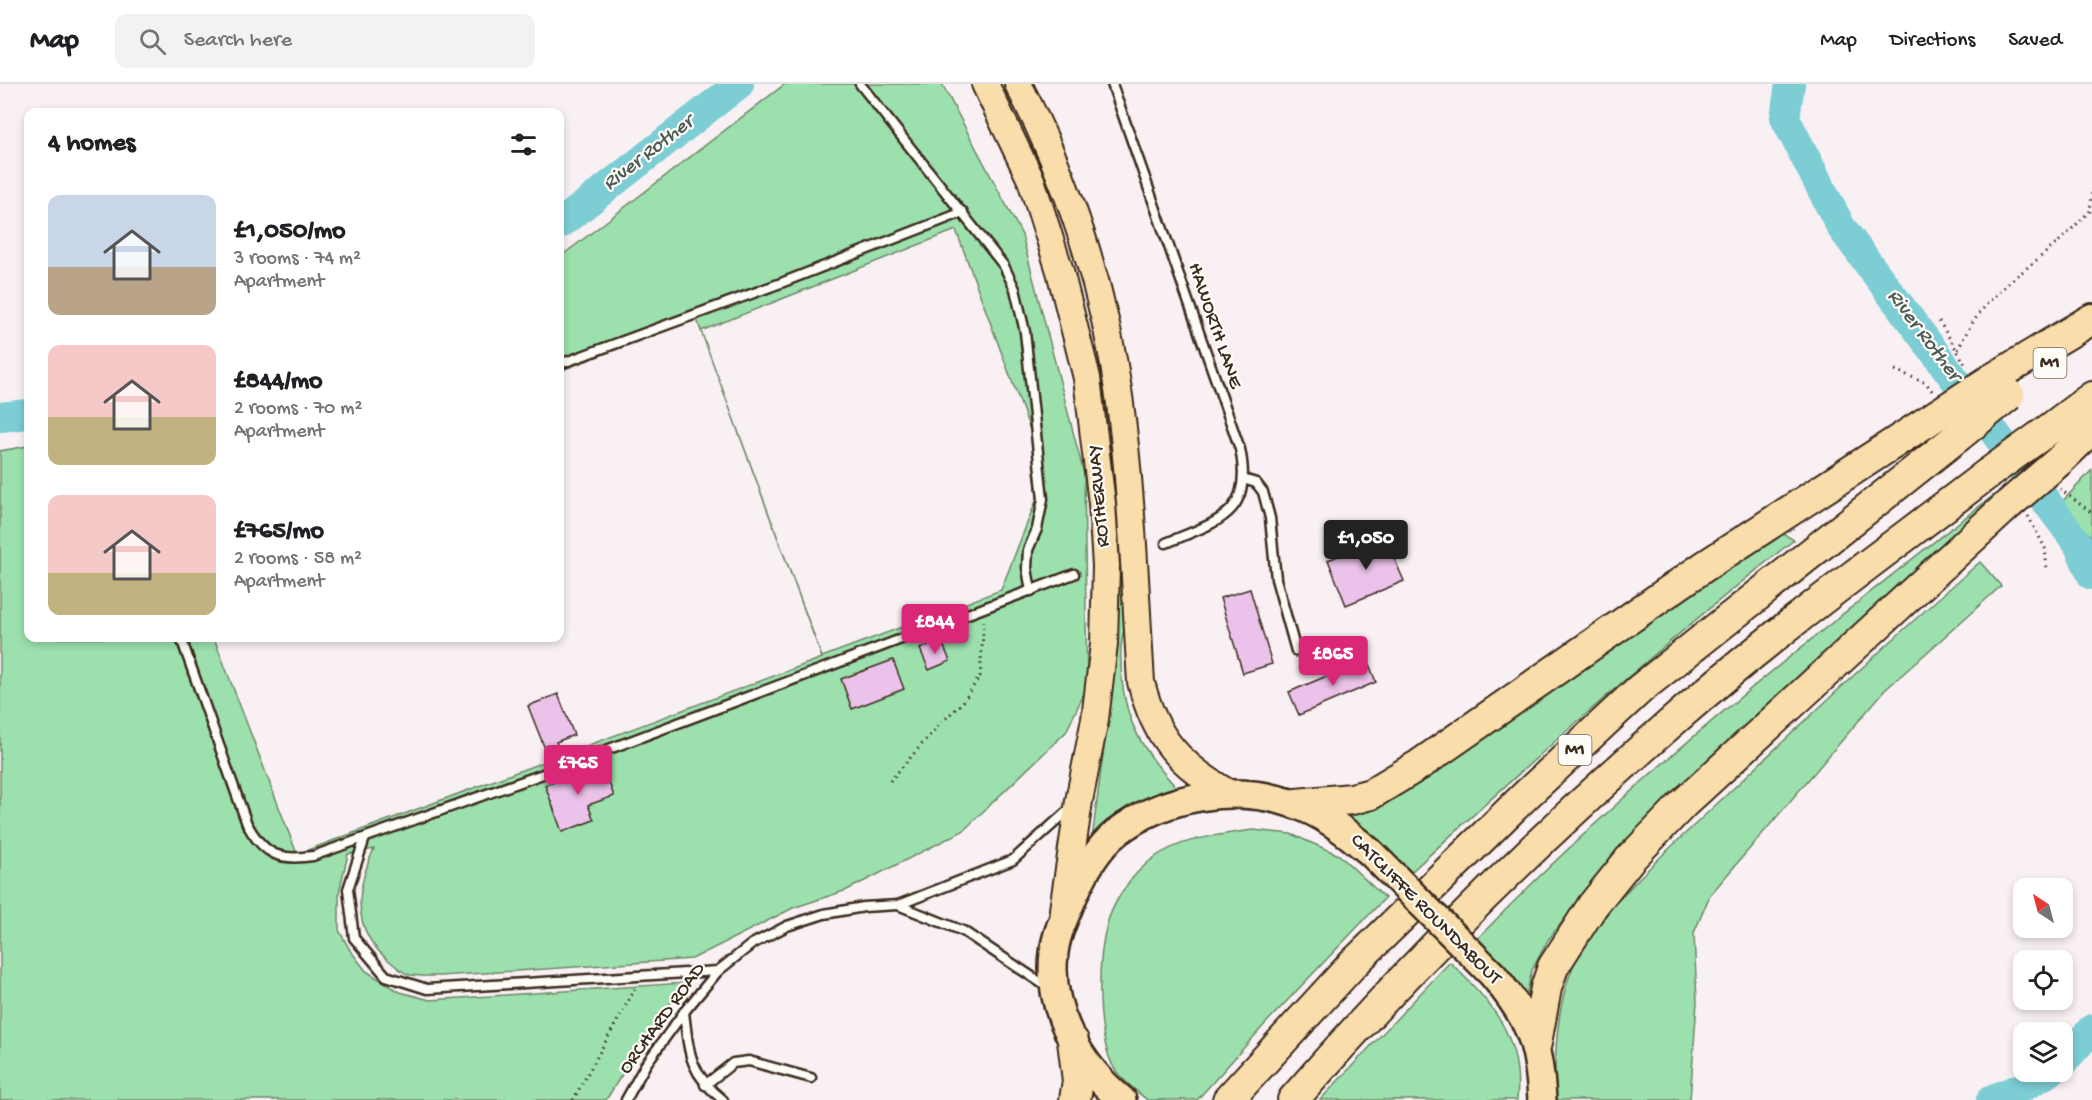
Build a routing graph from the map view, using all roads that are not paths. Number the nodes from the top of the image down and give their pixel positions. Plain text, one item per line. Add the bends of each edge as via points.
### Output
1 (860, 84) edge
2 (985, 84) edge
3 (1018, 84) edge
4 (1112, 84) edge
5 (963, 212) junction
6 (2092, 319) edge
7 (2092, 331) edge
8 (564, 363) edge
9 (2000, 387) junction
10 (2092, 397) edge
11 (1946, 426) junction
12 (2092, 429) edge
13 (1243, 479) junction
14 (1166, 543) dead end
15 (1074, 574) dead end
16 (1031, 591) junction
17 (182, 642) edge
18 (1296, 651) dead end
19 (1230, 794) junction
20 (1079, 801) junction
21 (1296, 804) junction
22 (365, 838) junction
23 (898, 905) junction
24 (1062, 924) junction
25 (718, 971) junction
26 (1055, 992) junction
27 (684, 1012) junction
28 (1073, 1041) junction
29 (1536, 1043) junction
30 (811, 1078) dead end
31 (705, 1085) junction
32 (626, 1100) edge
33 (723, 1100) edge
34 (1076, 1100) edge
35 (1122, 1100) edge
36 (1228, 1100) edge
37 (1293, 1100) edge
38 (1542, 1100) edge

1 - 5 lane
2 - 20 main road, ROTHERWAY via 1031,180 1060,271 1087,378 1106,577 1104,644 1095,719
3 - 19 main road, ROTHERWAY via 1060,178 1088,257 1108,337 1121,417 1141,682 1146,701 1158,732 1171,749 1203,778
4 - 13 lane, HAWORTH LANE via 1240,449
5 - 8 lane
5 - 16 lane via 1004,266 1015,289 1025,332 1043,499 1028,550
6 - 9 highway
7 - 9 highway, M1
9 - 11 highway, M1, bridge
10 - 37 highway, M1, bridge via 1807,611 1679,716 1460,920
11 - 21 highway via 1705,566 1419,765 1371,794
11 - 36 highway, M1 via 1640,689 1527,794 1352,965
12 - 29 highway, bridge via 1683,804 1630,859 1593,905 1553,967
13 - 14 lane, HAWORTH LANE via 1232,511
13 - 18 lane via 1256,483 1263,492 1270,518 1276,579
15 - 16 lane
16 - 22 lane
17 - 22 lane via 256,840 274,855 291,859 313,856
19 - 21 highway, CATCLIFFE ROUNDABOUT
19 - 24 highway, CATCLIFFE ROUNDABOUT via 1162,806 1115,834 1089,864
20 - 23 lane, ORCHARD ROAD via 1013,860
20 - 24 main road, ROTHERWAY
21 - 29 highway, CATCLIFFE ROUNDABOUT, bridge via 1338,825 1370,852 1493,975 1512,998
22 - 25 lane via 348,889 354,939 386,976 427,989
23 - 25 lane, ORCHARD ROAD via 824,914 787,926 753,944
23 - 26 lane, ORCHARD ROAD via 970,934
24 - 26 highway, CATCLIFFE ROUNDABOUT via 1054,953
25 - 27 lane, ORCHARD ROAD
26 - 28 highway, CATCLIFFE ROUNDABOUT
27 - 31 lane via 694,1071
27 - 32 lane, ORCHARD ROAD via 646,1064
28 - 34 highway
28 - 35 highway, CATCLIFFE ROUNDABOUT via 1085,1061
29 - 38 highway, CATCLIFFE ROUNDABOUT
30 - 31 lane via 749,1061 734,1063
31 - 33 lane

